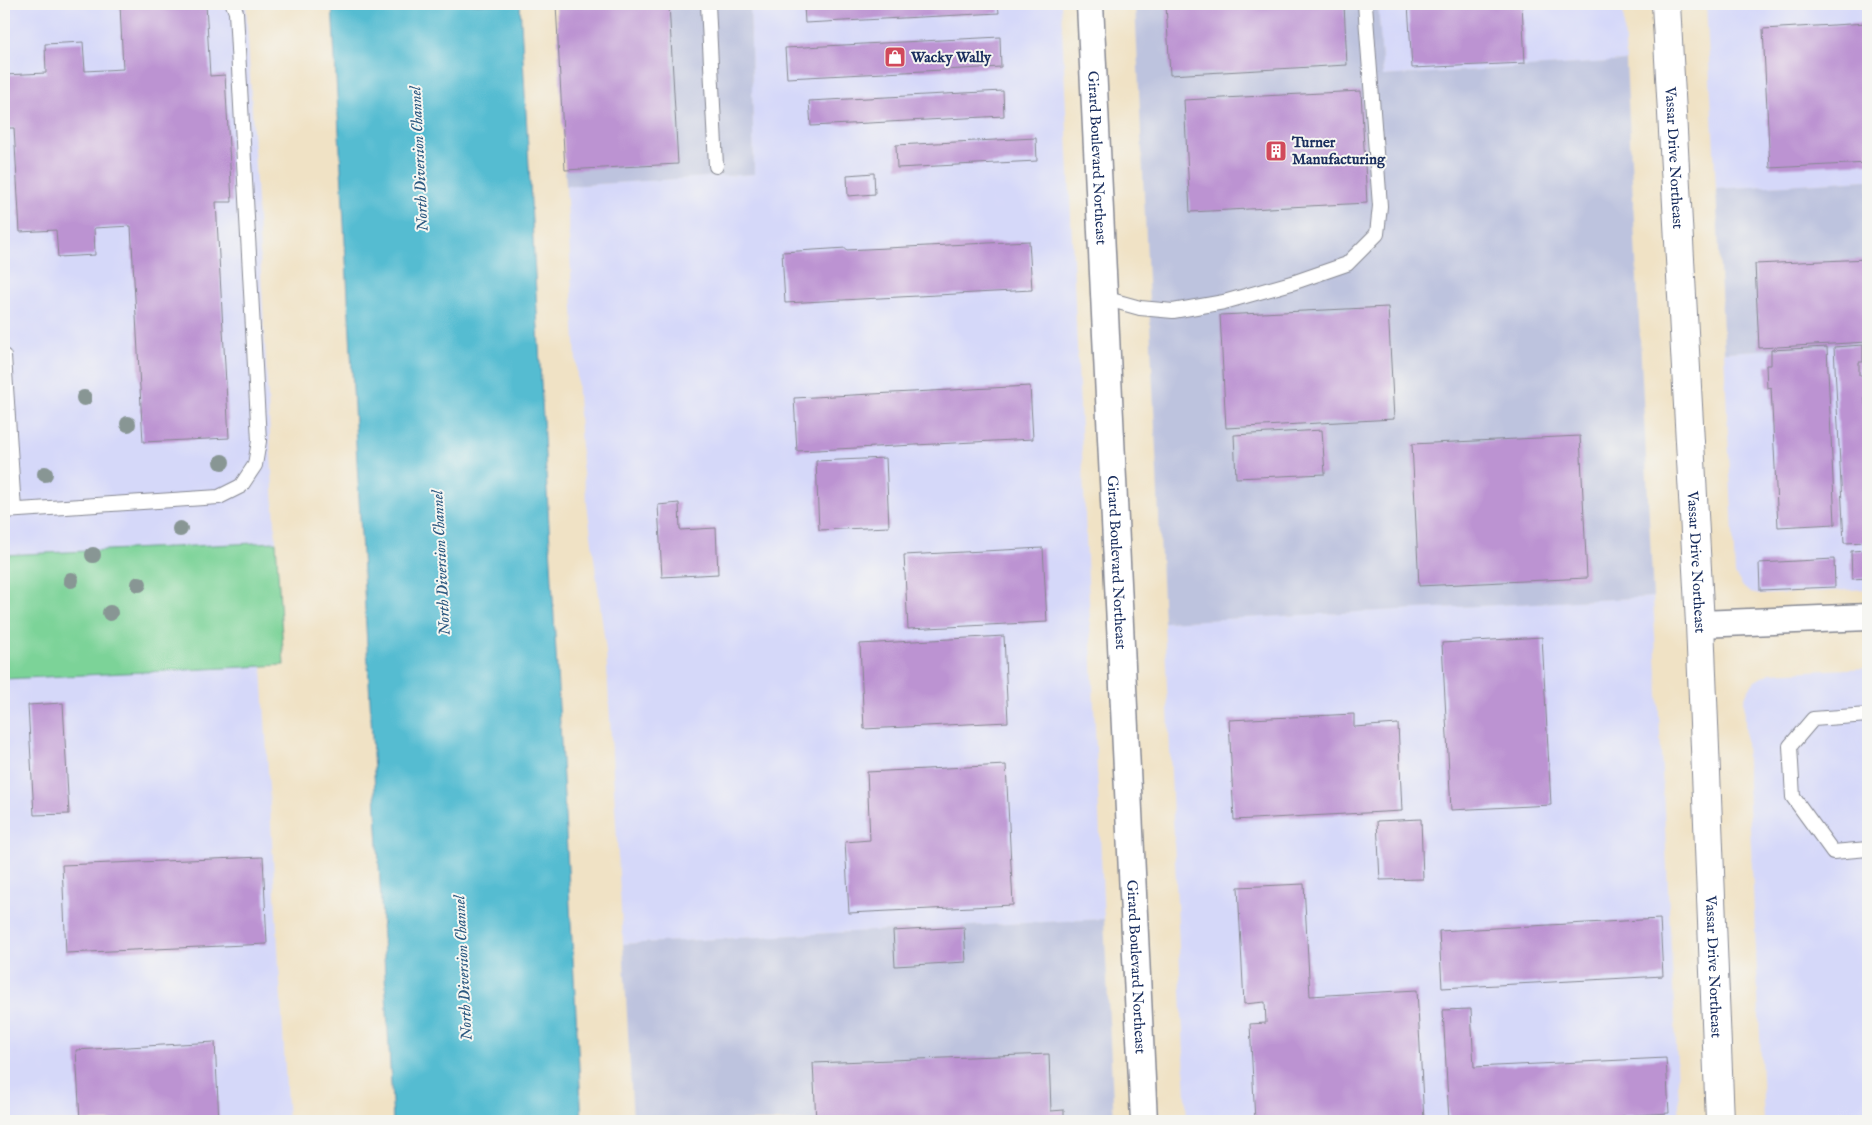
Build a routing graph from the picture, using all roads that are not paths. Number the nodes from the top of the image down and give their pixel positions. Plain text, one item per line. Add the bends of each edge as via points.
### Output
1 (233, 4) edge
2 (708, 4) edge
3 (1090, 4) edge
4 (1364, 4) edge
5 (1666, 4) edge
6 (716, 166) dead end
7 (1104, 298) junction
8 (4, 356) edge
9 (9, 511) edge
10 (1868, 617) edge
11 (1700, 624) junction
12 (1868, 715) edge
13 (1868, 848) edge
14 (1144, 1121) edge
15 (1720, 1121) edge

1 - 9 lane via 236,12 259,441 255,466 241,486 219,497
2 - 6 lane
3 - 7 street, Girard Boulevard Northeast
4 - 7 lane via 1380,206 1377,234 1347,264 1224,302 1172,311 1140,308
5 - 11 street, Vassar Drive Northeast
7 - 14 street, Girard Boulevard Northeast
8 - 9 lane
10 - 11 street
11 - 15 street, Vassar Drive Northeast
12 - 13 lane via 1813,719 1790,746 1793,797 1833,852

